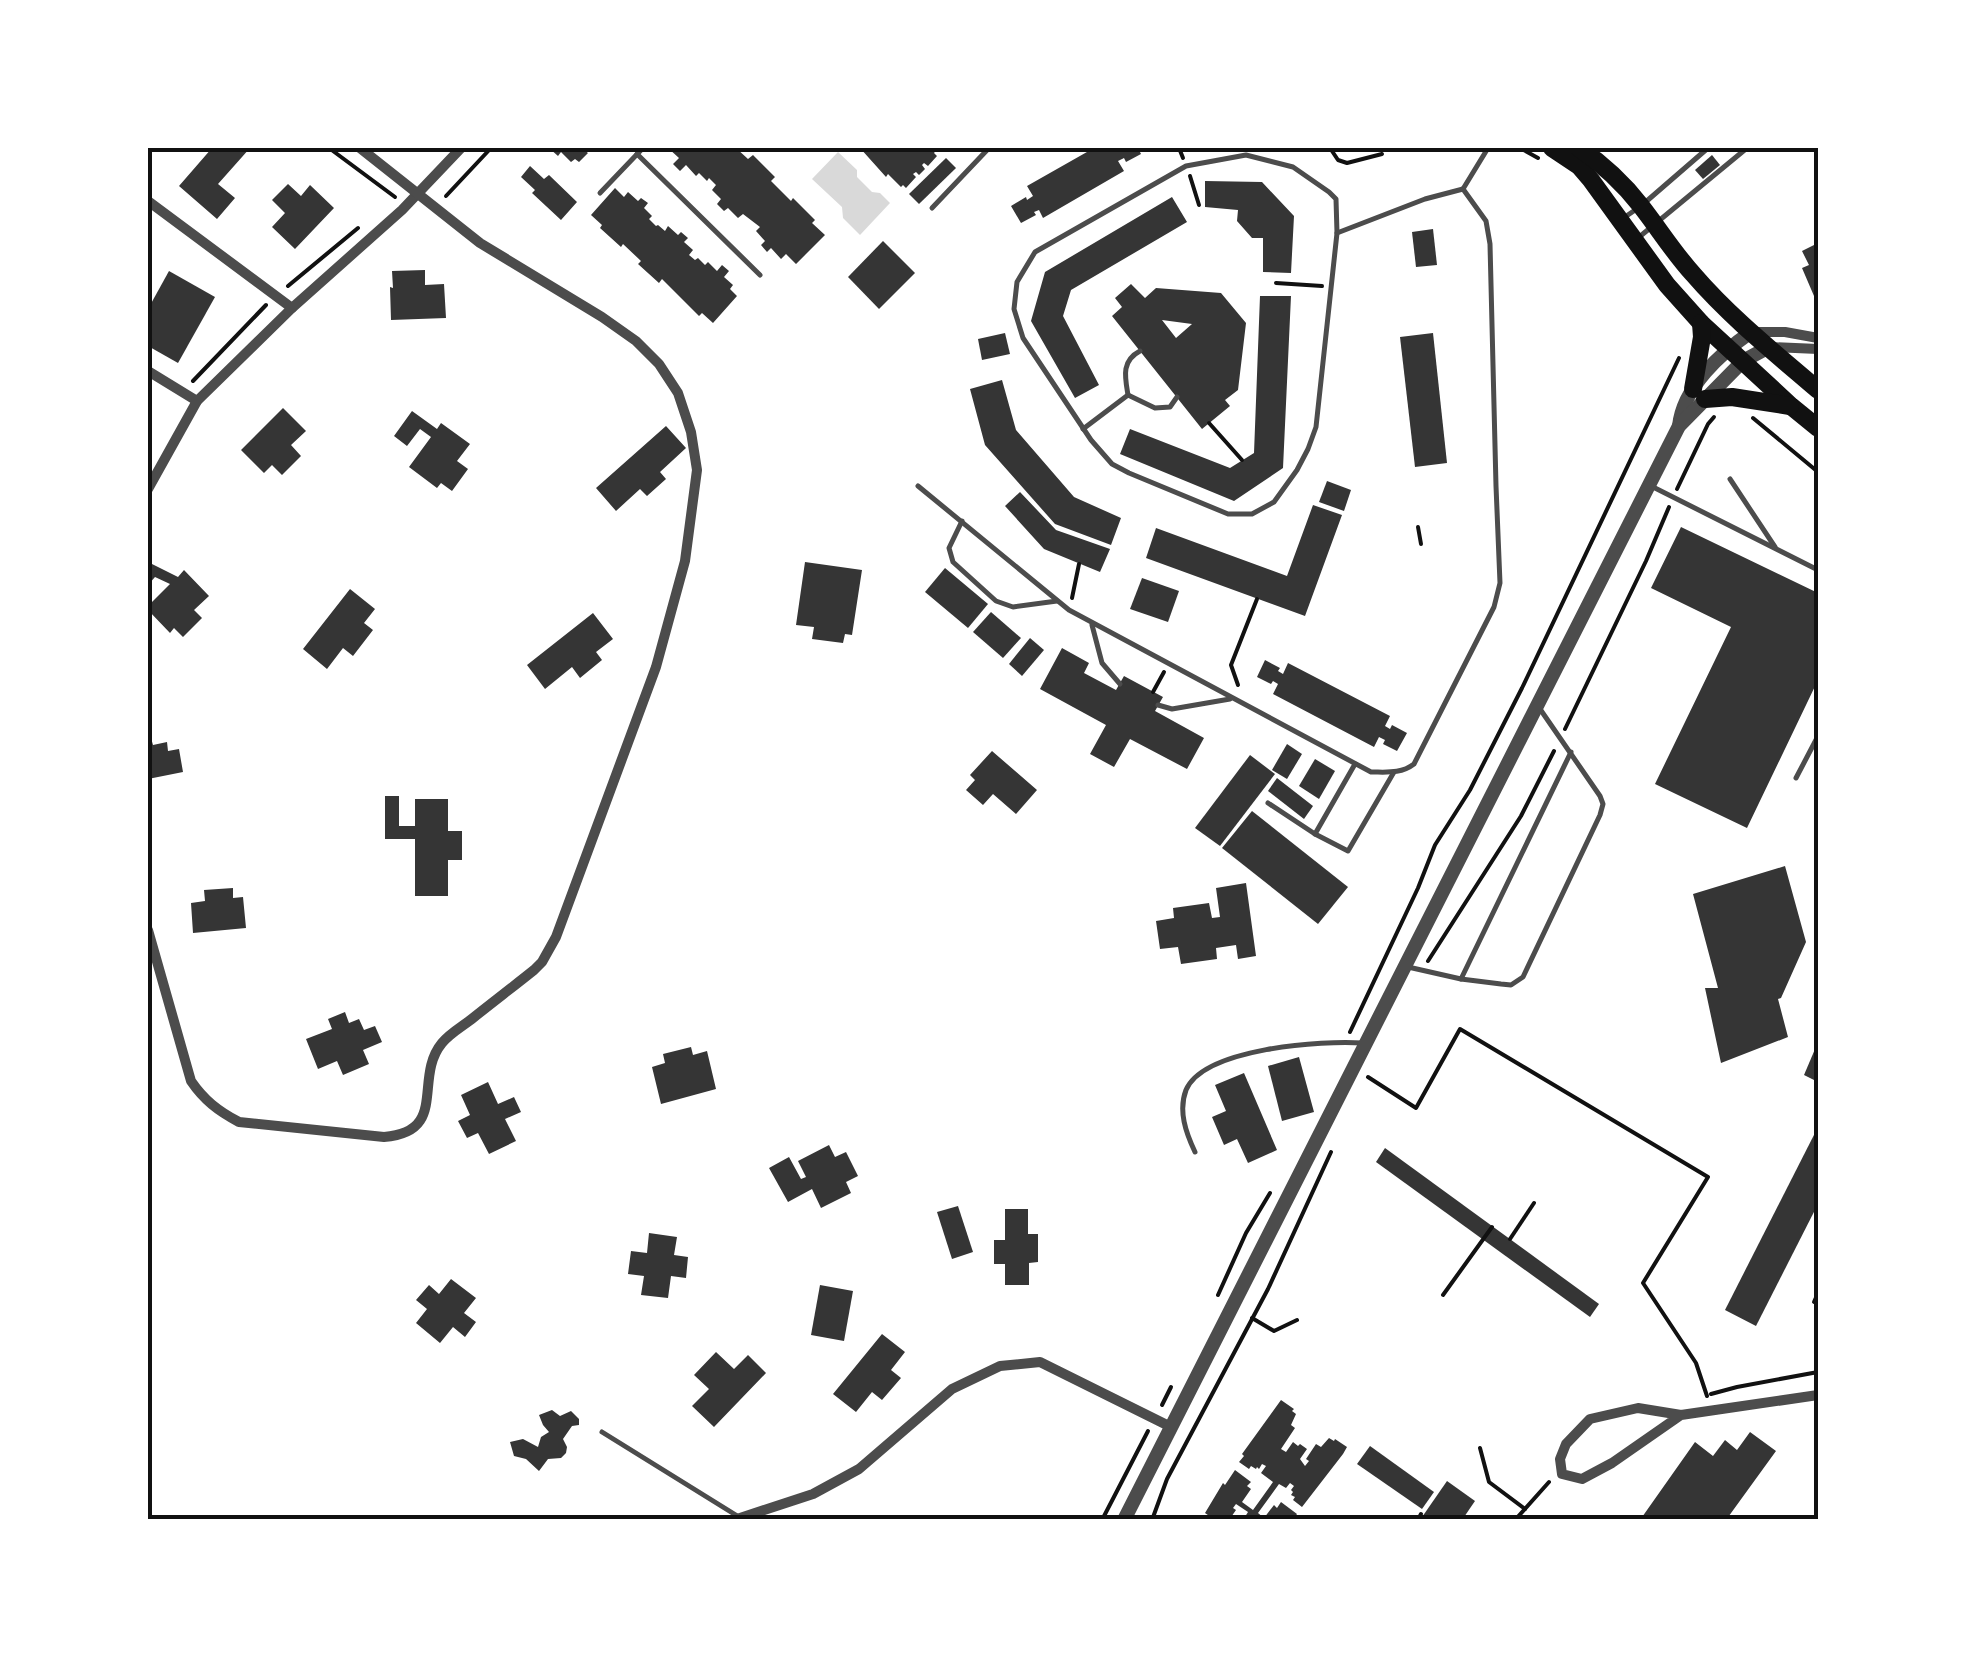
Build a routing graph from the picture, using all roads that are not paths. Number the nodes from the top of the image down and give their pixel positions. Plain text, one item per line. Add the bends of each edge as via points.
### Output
1 (360, 148) edge
2 (461, 148) edge
3 (643, 148) edge
4 (989, 148) edge
5 (1488, 148) edge
6 (1552, 148) edge
7 (1579, 148) edge
8 (1708, 148) edge
9 (1747, 148) edge
10 (637, 154) junction
11 (1464, 189) junction
12 (418, 192) junction
13 (600, 193) dead end
14 (148, 201) edge
15 (1641, 206) junction
16 (932, 208) dead end
17 (1620, 220) junction
18 (1654, 226) junction
19 (1337, 232) junction
20 (1636, 241) junction
21 (760, 274) dead end
22 (292, 308) junction
23 (1701, 323) junction
24 (1751, 332) junction
25 (1818, 338) edge
26 (1768, 347) junction
27 (1729, 348) junction
28 (1818, 349) edge
29 (1140, 351) dead end
30 (1743, 361) junction
31 (148, 372) edge
32 (1818, 390) edge
33 (1128, 396) junction
34 (1176, 397) dead end
35 (1706, 399) junction
36 (197, 401) junction
37 (1791, 406) junction
38 (1818, 428) edge
39 (1083, 429) junction
40 (1730, 479) dead end
41 (918, 486) dead end
42 (1649, 486) junction
43 (148, 489) edge
44 (962, 521) junction
45 (1776, 550) junction
46 (1818, 570) edge
47 (1057, 601) junction
48 (1091, 622) junction
49 (1120, 684) dead end
50 (1233, 698) junction
51 (1538, 705) junction
52 (1158, 706) dead end
53 (1818, 736) edge
54 (1571, 752) junction
55 (1356, 764) junction
56 (1394, 772) junction
57 (1796, 778) dead end
58 (1268, 804) dead end
59 (1315, 834) junction
60 (148, 930) edge
61 (1405, 966) junction
62 (1461, 979) junction
63 (1366, 1044) junction
64 (1194, 1152) dead end
65 (1818, 1395) edge
66 (1681, 1415) junction
67 (1171, 1427) junction
68 (602, 1432) dead end
69 (736, 1518) edge
70 (1124, 1520) edge

1 - 12 street
2 - 12 street
3 - 10 lane
4 - 16 lane
5 - 11 lane
6 - 17 main road via 1579,166
7 - 15 main road
8 - 15 lane
9 - 18 lane
10 - 13 lane
10 - 21 lane
11 - 19 lane
11 - 56 lane via 1486,221 1490,244 1500,583 1414,764
12 - 22 street
12 - 60 street via 480,243 636,341 678,393 697,470 686,561 656,667 556,937 542,962 443,1041 432,1058 426,1108 410,1131 384,1137 239,1122 203,1099 191,1081
14 - 22 street
15 - 17 lane
15 - 18 main road
17 - 20 main road
18 - 20 lane
18 - 24 main road
19 - 39 lane via 1316,427 1274,502 1252,514 1228,514 1129,474
19 - 39 lane via 1336,199 1329,192 1293,167 1246,155 1186,166 1035,252 1017,282 1014,308 1022,338
20 - 23 main road
22 - 36 street
23 - 27 main road
23 - 35 main road
24 - 25 street
24 - 26 main road
24 - 27 street
26 - 28 street
26 - 30 street
26 - 32 main road
27 - 30 main road
27 - 35 street
29 - 33 lane via 1125,369
30 - 35 street
30 - 37 main road
31 - 36 street
33 - 34 lane via 1155,408 1170,407
33 - 39 lane
35 - 37 main road
35 - 42 street via 1681,411
36 - 43 street
37 - 38 main road
40 - 45 lane
41 - 44 lane
42 - 45 lane
42 - 51 street
44 - 47 lane
44 - 47 lane via 949,548 953,562 996,601 1013,607
45 - 46 lane
47 - 48 lane
48 - 49 lane via 1102,663
48 - 50 lane
50 - 52 lane
50 - 55 lane
51 - 54 lane
51 - 61 street
53 - 57 lane
54 - 62 lane
54 - 62 lane via 1603,804 1523,977 1511,984
55 - 56 lane
55 - 59 lane
56 - 59 lane via 1348,851
58 - 59 lane
61 - 62 lane
61 - 63 street
63 - 64 lane via 1254,1051 1202,1070 1182,1106
63 - 67 street
65 - 66 street
66 - 66 street via 1582,1479 1562,1474 1566,1444 1590,1418 1638,1408
67 - 69 street via 1040,1362 1000,1366 952,1389 859,1469 812,1494
67 - 70 street
68 - 69 lane

